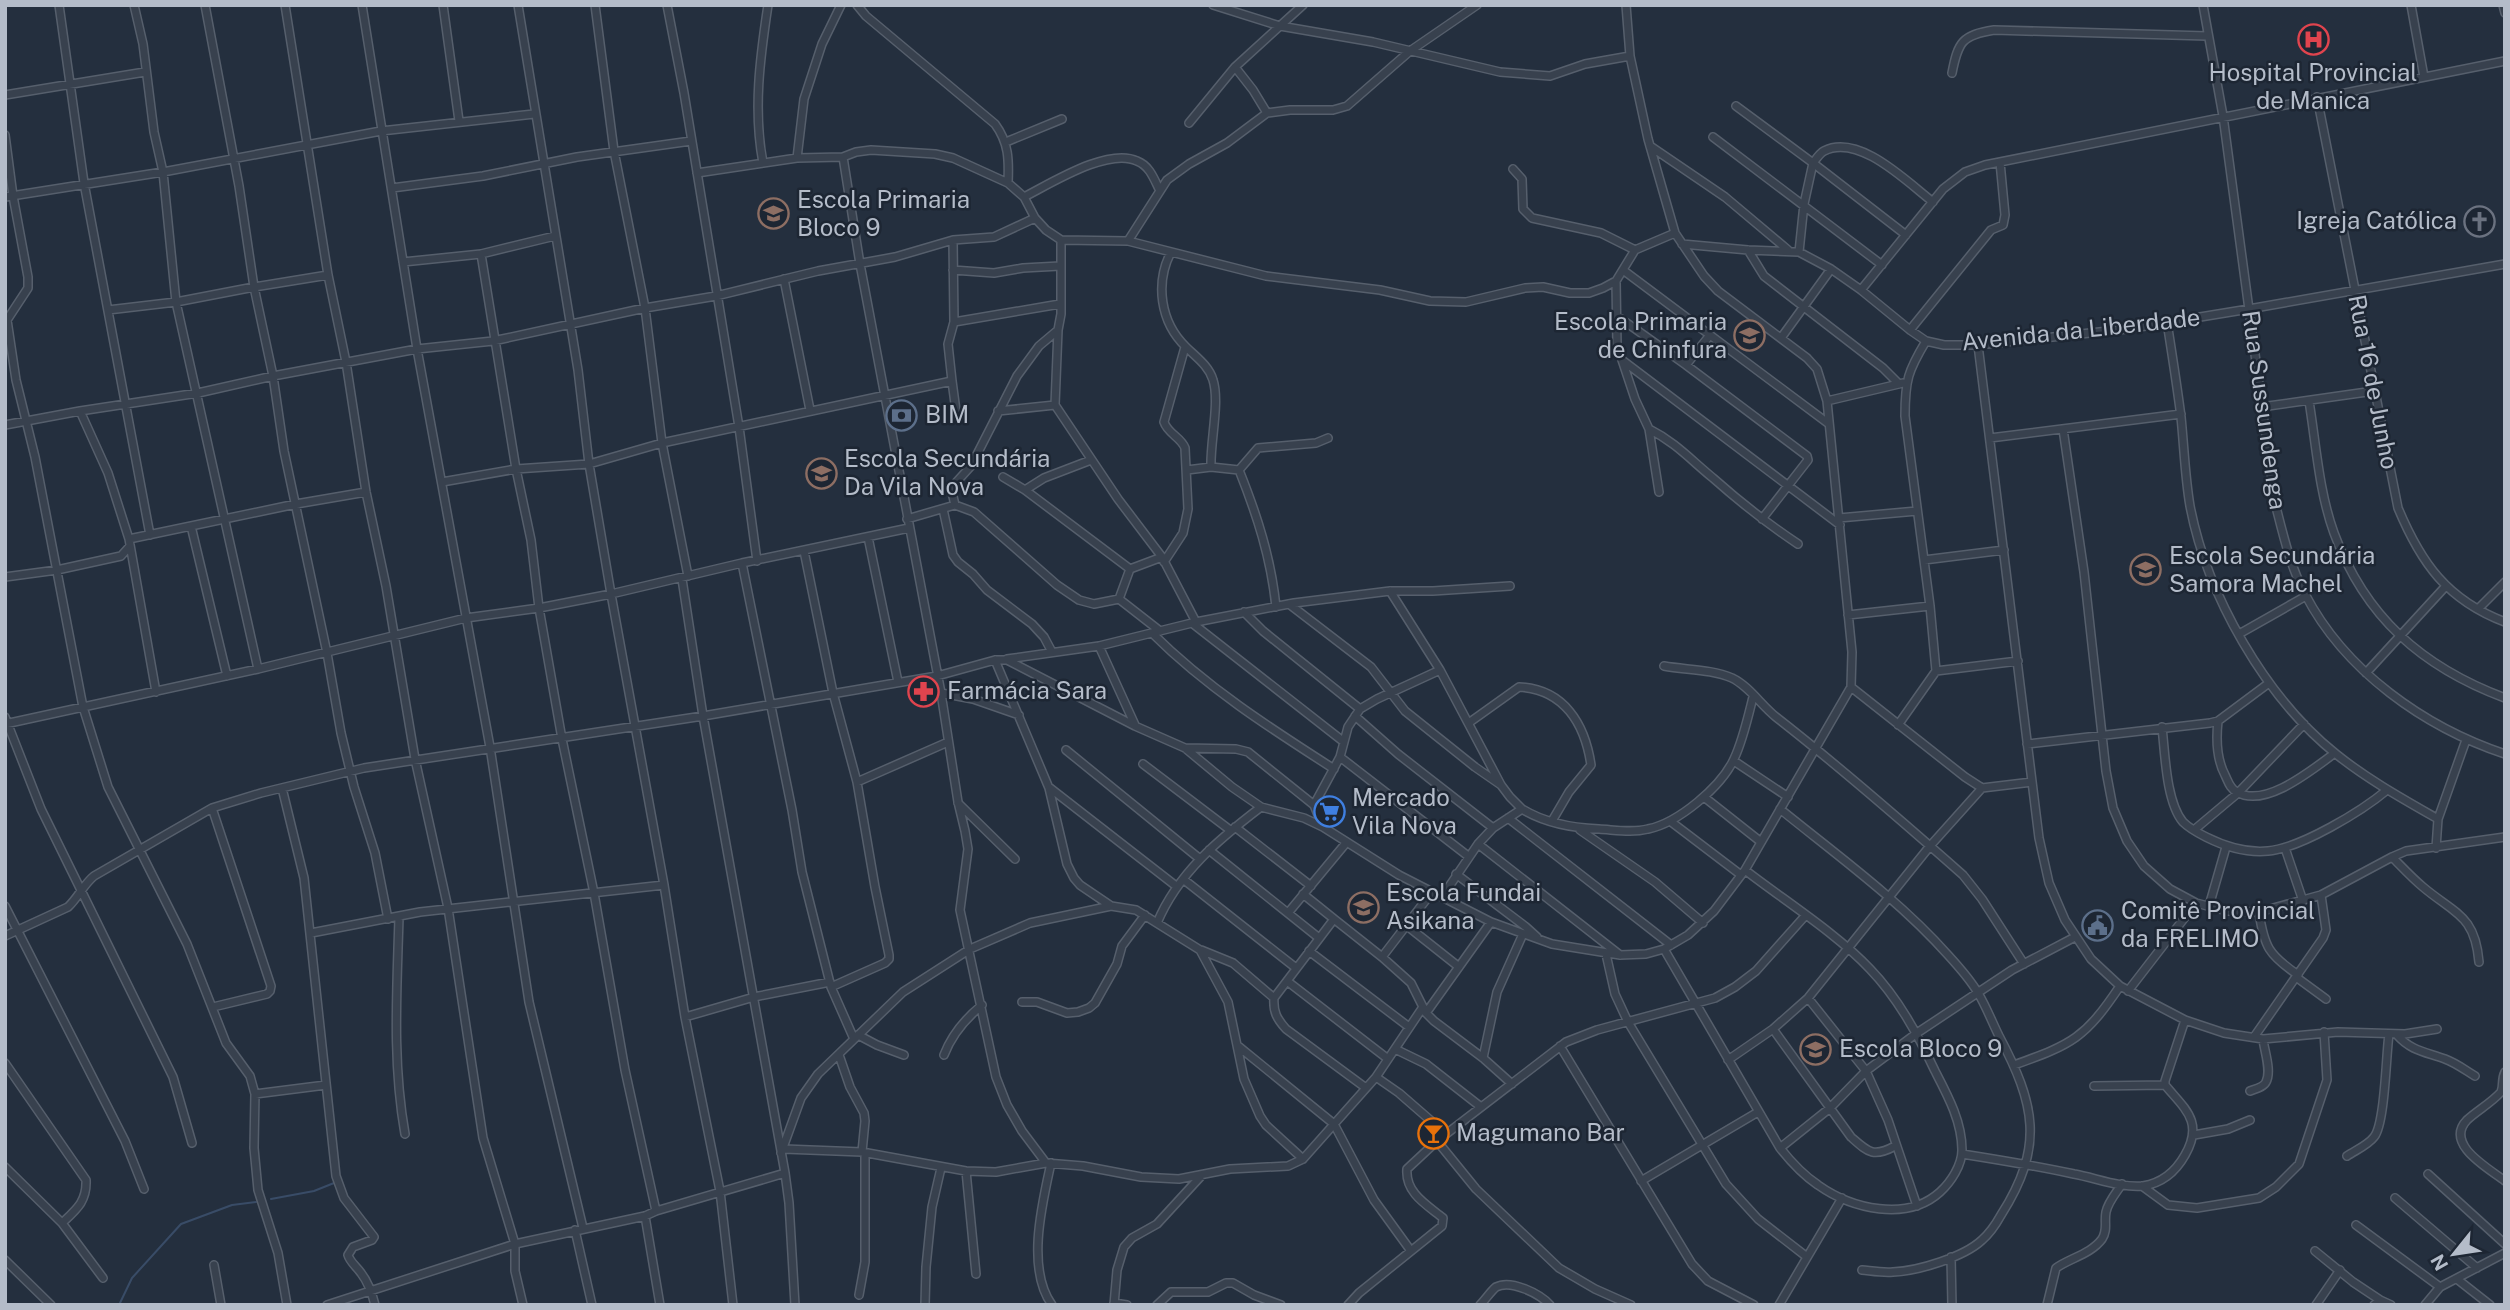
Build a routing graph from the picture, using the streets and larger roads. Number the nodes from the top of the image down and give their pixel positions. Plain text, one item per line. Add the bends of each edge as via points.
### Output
1 (59, 5) edge
2 (134, 5) edge
3 (205, 5) edge
4 (285, 5) edge
5 (362, 5) edge
6 (443, 5) edge
7 (518, 5) edge
8 (595, 5) edge
9 (667, 5) edge
10 (768, 5) edge
11 (841, 5) edge
12 (857, 5) edge
13 (1213, 5) edge
14 (1303, 5) edge
15 (1477, 5) edge
16 (1626, 5) edge
17 (2203, 5) edge
18 (2411, 5) edge
19 (2503, 5) edge
20 (2505, 13) edge
21 (1280, 26) junction
22 (2207, 36) junction
23 (1410, 51) junction
24 (1630, 57) junction
25 (2505, 61) edge
26 (1235, 67) junction
27 (145, 72) junction
28 (1952, 73) dead end
29 (2424, 77) junction
30 (71, 84) junction
31 (5, 95) edge
32 (2317, 97) junction
33 (1736, 106) dead end
34 (1266, 113) junction
35 (534, 114) junction
36 (2223, 116) junction
37 (1062, 119) dead end
38 (459, 121) junction
39 (1189, 123) dead end
40 (381, 131) junction
41 (5, 135) edge
42 (1713, 137) dead end
43 (691, 141) junction
44 (1006, 142) junction
45 (309, 145) junction
46 (1650, 146) junction
47 (614, 151) junction
48 (843, 157) junction
49 (233, 158) junction
50 (797, 158) junction
51 (2000, 162) junction
52 (763, 163) junction
53 (1813, 163) junction
54 (544, 165) junction
55 (1513, 169) dead end
56 (163, 172) junction
57 (697, 173) junction
58 (84, 183) junction
59 (1008, 183) junction
60 (392, 188) junction
61 (1160, 191) junction
62 (9, 197) edge
63 (1024, 197) junction
64 (1933, 202) junction
65 (1804, 204) junction
66 (1035, 218) junction
67 (1675, 233) junction
68 (1906, 235) junction
69 (555, 236) junction
70 (953, 240) junction
71 (1061, 240) junction
72 (1128, 241) junction
73 (1682, 244) junction
74 (1634, 250) junction
75 (1748, 250) junction
76 (1789, 250) junction
77 (1171, 252) junction
78 (1799, 252) junction
79 (481, 254) junction
80 (403, 262) junction
81 (860, 264) junction
82 (2505, 264) edge
83 (1882, 265) junction
84 (1059, 266) junction
85 (1831, 269) junction
86 (953, 270) junction
87 (1623, 270) junction
88 (328, 275) junction
89 (784, 279) junction
90 (1616, 281) junction
91 (254, 287) junction
92 (1861, 290) junction
93 (2356, 291) junction
94 (716, 296) junction
95 (177, 302) junction
96 (1060, 303) junction
97 (1805, 307) junction
98 (645, 308) junction
99 (108, 310) junction
100 (2249, 310) junction
101 (1616, 316) junction
102 (954, 322) junction
103 (2167, 322) junction
104 (569, 324) junction
105 (1058, 330) junction
106 (1910, 330) junction
107 (1710, 335) junction
108 (1781, 338) junction
109 (493, 341) junction
110 (1926, 341) junction
111 (1978, 345) junction
112 (1185, 347) junction
113 (417, 349) junction
114 (1622, 360) junction
115 (346, 362) junction
116 (1686, 365) junction
117 (272, 376) junction
118 (952, 381) junction
119 (1903, 383) junction
120 (2374, 391) junction
121 (198, 393) junction
122 (886, 396) junction
123 (1827, 401) junction
124 (2309, 401) junction
125 (124, 403) junction
126 (1055, 405) junction
127 (2261, 407) junction
128 (810, 410) junction
129 (80, 411) junction
130 (956, 411) dead end
131 (998, 411) junction
132 (2181, 414) junction
133 (25, 421) junction
134 (1829, 424) junction
135 (5, 425) edge
136 (739, 427) junction
137 (1649, 429) junction
138 (2063, 429) junction
139 (1328, 438) dead end
140 (1990, 438) junction
141 (662, 443) junction
142 (1091, 460) junction
143 (589, 464) junction
144 (1211, 467) junction
145 (516, 469) junction
146 (1187, 470) junction
147 (1239, 470) junction
148 (1003, 477) dead end
149 (442, 482) junction
150 (1788, 486) junction
151 (1025, 490) junction
152 (366, 492) junction
153 (1658, 492) dead end
154 (296, 504) junction
155 (955, 505) junction
156 (943, 509) junction
157 (1917, 511) junction
158 (224, 519) junction
159 (907, 519) junction
160 (1762, 519) junction
161 (1840, 522) junction
162 (191, 526) junction
163 (909, 528) junction
164 (150, 535) junction
165 (868, 537) junction
166 (130, 543) junction
167 (1798, 544) dead end
168 (2004, 550) junction
169 (804, 551) junction
170 (121, 556) junction
171 (1163, 559) junction
172 (1924, 560) junction
173 (757, 561) junction
174 (741, 563) junction
175 (134, 564) junction
176 (1130, 569) junction
177 (57, 570) junction
178 (5, 577) edge
179 (685, 577) junction
180 (2505, 582) edge
181 (1510, 586) dead end
182 (2445, 587) junction
183 (1390, 591) junction
184 (611, 594) junction
185 (2306, 596) junction
186 (1119, 599) junction
187 (1289, 604) junction
188 (1930, 606) junction
189 (1276, 607) junction
190 (539, 608) junction
191 (2478, 609) junction
192 (1244, 612) junction
193 (1848, 615) junction
194 (466, 618) junction
195 (2505, 622) edge
196 (1194, 623) junction
197 (1156, 632) junction
198 (2239, 634) junction
199 (395, 636) junction
200 (2399, 637) junction
201 (1099, 646) junction
202 (1052, 652) junction
203 (327, 653) junction
204 (995, 660) junction
205 (1007, 660) junction
206 (2018, 661) junction
207 (1664, 666) dead end
208 (258, 669) junction
209 (1440, 670) junction
210 (1936, 671) junction
211 (2366, 673) junction
212 (228, 676) junction
213 (937, 676) junction
214 (898, 682) junction
215 (2269, 683) junction
216 (1851, 687) junction
217 (156, 692) junction
218 (833, 693) junction
219 (941, 693) junction
220 (1390, 693) junction
221 (1753, 697) junction
222 (2505, 698) edge
223 (769, 705) junction
224 (83, 707) junction
225 (1358, 713) junction
226 (1018, 715) junction
227 (704, 716) junction
228 (2218, 721) junction
229 (6, 722) edge
230 (1470, 722) junction
231 (2304, 724) junction
232 (1898, 725) junction
233 (1135, 726) junction
234 (634, 727) junction
235 (2162, 727) junction
236 (2101, 737) junction
237 (562, 739) junction
238 (2466, 740) junction
239 (948, 742) junction
240 (1344, 742) junction
241 (2028, 744) junction
242 (490, 747) junction
243 (1185, 748) junction
244 (1816, 748) junction
245 (1066, 750) dead end
246 (2335, 753) junction
247 (2505, 754) edge
248 (1340, 757) junction
249 (415, 759) junction
250 (1734, 761) junction
251 (1143, 764) dead end
252 (1334, 769) junction
253 (350, 771) junction
254 (857, 782) junction
255 (2032, 782) junction
256 (1501, 785) junction
257 (282, 788) junction
258 (1049, 788) junction
259 (1982, 788) junction
260 (2387, 790) junction
261 (2238, 793) junction
262 (1704, 797) junction
263 (1788, 797) junction
264 (958, 802) junction
265 (1314, 805) junction
266 (1261, 807) junction
267 (212, 808) junction
268 (1522, 808) junction
269 (1780, 809) junction
270 (1508, 818) junction
271 (2438, 819) junction
272 (1552, 821) junction
273 (1670, 821) junction
274 (1323, 827) junction
275 (1232, 828) junction
276 (1493, 828) junction
277 (1579, 829) junction
278 (2194, 830) junction
279 (2505, 837) edge
280 (1762, 842) junction
281 (1346, 843) junction
282 (1478, 844) junction
283 (1930, 846) junction
284 (2227, 847) junction
285 (2285, 848) junction
286 (2436, 848) junction
287 (1209, 850) junction
288 (139, 851) junction
289 (1468, 856) junction
290 (2392, 856) junction
291 (1015, 859) dead end
292 (1200, 859) junction
293 (1743, 873) junction
294 (1457, 874) junction
295 (1183, 879) junction
296 (664, 885) junction
297 (1311, 886) junction
298 (1177, 887) junction
299 (80, 891) junction
300 (1432, 892) junction
301 (594, 893) junction
302 (1303, 894) junction
303 (2321, 895) junction
304 (1889, 896) junction
305 (1442, 897) junction
306 (515, 901) junction
307 (2304, 901) junction
308 (2196, 903) junction
309 (5, 906) edge
310 (1111, 906) junction
311 (2209, 906) junction
312 (448, 908) junction
313 (2259, 912) junction
314 (1288, 913) junction
315 (1145, 915) junction
316 (1805, 916) junction
317 (399, 917) junction
318 (388, 919) junction
319 (1334, 919) junction
320 (1491, 922) junction
321 (1157, 923) junction
322 (1703, 923) junction
323 (1406, 925) junction
324 (16, 930) junction
325 (311, 933) junction
326 (1523, 934) junction
327 (5, 936) edge
328 (1319, 937) junction
329 (2075, 937) junction
330 (1540, 940) junction
331 (1668, 947) junction
332 (1848, 948) junction
333 (970, 949) junction
334 (1200, 950) junction
335 (1309, 951) junction
336 (1606, 954) junction
337 (1620, 955) junction
338 (1382, 957) junction
339 (2479, 962) dead end
340 (2024, 964) junction
341 (1459, 967) junction
342 (1296, 968) junction
343 (2297, 976) junction
344 (1287, 981) junction
345 (831, 984) junction
346 (2124, 988) junction
347 (1978, 993) junction
348 (754, 997) junction
349 (1273, 998) junction
350 (1808, 998) junction
351 (2326, 999) dead end
352 (1022, 1002) dead end
353 (1696, 1004) junction
354 (982, 1005) junction
355 (213, 1007) junction
356 (1425, 1010) junction
357 (685, 1017) junction
358 (2185, 1020) junction
359 (1628, 1022) junction
360 (1409, 1027) junction
361 (1773, 1029) junction
362 (2437, 1029) dead end
363 (2325, 1032) junction
364 (1917, 1033) junction
365 (2393, 1035) junction
366 (856, 1037) junction
367 (2254, 1037) junction
368 (2263, 1039) junction
369 (1237, 1046) junction
370 (1560, 1046) junction
371 (1395, 1049) junction
372 (839, 1055) junction
373 (904, 1055) dead end
374 (944, 1055) dead end
375 (1483, 1058) junction
376 (1388, 1059) junction
377 (1728, 1060) junction
378 (5, 1063) edge
379 (2014, 1065) junction
380 (1866, 1071) junction
381 (2505, 1072) edge
382 (2475, 1076) dead end
383 (1376, 1077) junction
384 (1512, 1084) junction
385 (326, 1085) junction
386 (2165, 1085) junction
387 (2094, 1086) dead end
388 (1366, 1088) junction
389 (2250, 1091) dead end
390 (255, 1094) junction
391 (1481, 1107) junction
392 (1830, 1108) junction
393 (1758, 1112) junction
394 (2250, 1121) dead end
395 (1334, 1124) junction
396 (1445, 1133) junction
397 (405, 1134) dead end
398 (2194, 1135) junction
399 (1437, 1141) junction
400 (192, 1143) dead end
401 (1702, 1146) junction
402 (1895, 1146) junction
403 (1780, 1148) junction
404 (782, 1151) junction
405 (864, 1153) junction
406 (1962, 1154) junction
407 (2347, 1156) dead end
408 (1303, 1159) junction
409 (1048, 1163) junction
410 (2026, 1164) junction
411 (5, 1167) edge
412 (941, 1168) junction
413 (966, 1171) junction
414 (785, 1172) junction
415 (2428, 1174) dead end
416 (1203, 1175) junction
417 (1642, 1181) junction
418 (2505, 1181) edge
419 (2122, 1184) junction
420 (2142, 1186) junction
421 (144, 1189) dead end
422 (720, 1191) junction
423 (1842, 1198) junction
424 (2395, 1198) dead end
425 (1917, 1206) junction
426 (656, 1211) junction
427 (645, 1216) junction
428 (62, 1223) junction
429 (2356, 1225) dead end
430 (579, 1229) junction
431 (515, 1244) junction
432 (2505, 1244) edge
433 (1411, 1251) junction
434 (2315, 1251) dead end
435 (2505, 1253) edge
436 (1807, 1256) junction
437 (1951, 1256) junction
438 (5, 1260) edge
439 (214, 1265) dead end
440 (2477, 1268) junction
441 (1862, 1269) dead end
442 (2340, 1270) junction
443 (976, 1274) dead end
444 (103, 1278) dead end
445 (2456, 1279) junction
446 (2440, 1287) junction
447 (371, 1292) junction
448 (859, 1295) dead end
449 (1732, 1295) junction
450 (2377, 1302) edge
451 (48, 1303) edge
452 (1114, 1304) edge
453 (221, 1305) edge
454 (287, 1305) edge
455 (327, 1305) edge
456 (375, 1305) edge
457 (523, 1305) edge
458 (592, 1305) edge
459 (660, 1305) edge
460 (733, 1305) edge
461 (794, 1305) edge
462 (926, 1305) edge
463 (1052, 1305) edge
464 (1127, 1305) edge
465 (1157, 1305) edge
466 (1280, 1305) edge
467 (1348, 1305) edge
468 (1480, 1305) edge
469 (1550, 1305) edge
470 (1631, 1305) edge
471 (1728, 1305) edge
472 (1755, 1305) edge
473 (1779, 1305) edge
474 (1952, 1305) edge
475 (2048, 1305) edge
476 (2316, 1305) edge
477 (2391, 1305) edge
478 (2425, 1305) edge
479 (2490, 1305) edge

1 - 30 street
2 - 27 street
3 - 49 street
4 - 45 street
5 - 40 street
6 - 38 street
7 - 35 street
8 - 47 street
9 - 43 street
10 - 52 street via 759,87
11 - 50 street via 804,99
12 - 44 street via 986,115
13 - 21 street
14 - 21 street
15 - 23 street
16 - 24 street
17 - 22 street, Rua Sussundenga
18 - 29 street
19 - 20 street
21 - 23 street
21 - 26 street
22 - 28 street via 1994,30 1964,39
22 - 36 street, Rua Sussundenga
23 - 24 street via 1500,72 1550,76 1585,64
23 - 34 street via 1346,106
24 - 46 street
25 - 29 street
26 - 34 street
26 - 39 street
27 - 30 street
27 - 56 street
29 - 32 street
30 - 31 street
30 - 58 street
32 - 36 street
32 - 93 street, Rua 16 de Junho
33 - 53 street
34 - 61 street via 1167,180
35 - 38 street
35 - 54 street
36 - 51 street
36 - 100 street, Rua Sussundenga
37 - 44 street
38 - 40 street
40 - 45 street
40 - 60 street
41 - 62 street
42 - 65 street
43 - 47 street
43 - 57 street
44 - 59 street
45 - 49 street
45 - 88 street
46 - 67 street
46 - 76 street via 1725,197
47 - 54 street
47 - 98 street
48 - 50 street
48 - 59 street via 871,150 935,154
48 - 81 street
49 - 56 street
49 - 91 street
50 - 52 street
51 - 64 street via 1965,172
51 - 106 street via 2003,225 1991,230
52 - 57 street
53 - 64 street via 1823,151 1856,148
53 - 65 street
53 - 68 street
54 - 60 street
54 - 69 street
55 - 74 street via 1522,179 1523,209 1532,218 1601,233
56 - 58 street
56 - 95 street
57 - 94 street
58 - 62 street
58 - 99 street
59 - 63 street
60 - 80 street
61 - 63 street via 1149,169 1125,157 1080,169
61 - 72 street
62 - 133 street via 28,277 28,288 7,324
63 - 66 street
64 - 68 street
65 - 78 street
65 - 83 street
66 - 70 street via 994,237
66 - 71 street
67 - 73 street
67 - 74 street
68 - 83 street
69 - 79 street
69 - 104 street
70 - 81 street
70 - 86 street
71 - 72 street
71 - 84 street
72 - 77 street
73 - 75 street, Avenida da Liberdade
73 - 108 street via 1718,290
74 - 87 street
75 - 76 street, Avenida da Liberdade
75 - 97 street via 1764,276
76 - 78 street, Avenida da Liberdade
77 - 90 street via 1266,276 1430,301 1466,302 1543,287 1589,293
77 - 112 street via 1162,273 1161,294 1173,329
78 - 85 street, Avenida da Liberdade
79 - 80 street
79 - 109 street
80 - 113 street
81 - 89 street
81 - 122 street
82 - 93 street, Avenida da Liberdade
83 - 92 street
84 - 86 street via 993,273
84 - 96 street
85 - 92 street, Avenida da Liberdade
85 - 97 street
86 - 102 street
87 - 90 street
87 - 107 street
88 - 91 street
88 - 115 street
89 - 94 street
89 - 128 street
90 - 101 street
91 - 95 street
91 - 117 street
92 - 106 street, Avenida da Liberdade
93 - 100 street, Avenida da Liberdade
93 - 120 street, Rua 16 de Junho
94 - 98 street
94 - 136 street
95 - 99 street
95 - 121 street
96 - 102 street
96 - 105 street
97 - 108 street
97 - 119 street
98 - 104 street
98 - 141 street
99 - 125 street
100 - 103 street, Avenida da Liberdade
100 - 127 street, Rua Sussundenga
101 - 114 street
101 - 116 street
102 - 118 street via 948,344
103 - 111 street, Avenida da Liberdade
103 - 132 street
104 - 109 street
104 - 143 street
105 - 126 street
105 - 131 street via 1031,356
106 - 110 street, Avenida da Liberdade
107 - 116 street
107 - 134 street
108 - 123 street via 1817,369
109 - 113 street
109 - 145 street
110 - 111 street, Avenida da Liberdade
110 - 119 street
111 - 140 street
112 - 144 street via 1205,365 1213,380
112 - 146 street via 1164,422 1182,440
113 - 115 street
113 - 149 street
114 - 137 street
114 - 150 street
115 - 117 street
115 - 152 street
116 - 150 street via 1805,453 1808,460
117 - 121 street
117 - 154 street
118 - 122 street
118 - 130 street
119 - 123 street
119 - 157 street
120 - 124 street
120 - 182 street, Rua 16 de Junho via 2398,508 2423,560
121 - 125 street
121 - 158 street
122 - 128 street
122 - 159 street
123 - 134 street
124 - 127 street
124 - 200 street via 2334,531 2362,588
125 - 129 street
125 - 164 street
126 - 131 street
126 - 142 street
127 - 185 street, Rua Sussundenga via 2284,542
128 - 136 street
129 - 133 street
129 - 166 street via 108,473
131 - 155 street via 971,466 951,488
132 - 138 street
132 - 198 street via 2190,506 2218,592
133 - 135 street
133 - 177 street
134 - 161 street
136 - 141 street
136 - 173 street
137 - 153 street
137 - 160 street via 1692,457
138 - 140 street
138 - 236 street
139 - 147 street via 1258,448
140 - 168 street
141 - 143 street
141 - 179 street
142 - 151 street
142 - 171 street
143 - 145 street
143 - 184 street
144 - 146 street
144 - 147 street
145 - 149 street
145 - 190 street
146 - 171 street via 1185,526
147 - 189 street via 1264,542
148 - 151 street
149 - 194 street
150 - 160 street
150 - 161 street
151 - 176 street
152 - 154 street
152 - 199 street
154 - 158 street
154 - 203 street
155 - 156 street
155 - 186 street via 974,512 1079,600 1094,604
156 - 159 street
156 - 202 street via 958,562 1032,624
157 - 161 street
157 - 172 street
158 - 162 street
158 - 208 street
159 - 163 street
160 - 167 street
161 - 193 street
162 - 164 street
162 - 212 street
163 - 165 street
163 - 213 street
164 - 166 street
165 - 169 street
165 - 214 street
166 - 170 street
166 - 175 street
168 - 172 street
168 - 206 street
169 - 173 street
169 - 218 street
170 - 175 street
170 - 177 street
171 - 176 street
171 - 196 street
172 - 188 street
173 - 174 street
174 - 179 street
174 - 223 street
175 - 217 street
176 - 186 street
177 - 178 street
177 - 224 street
179 - 184 street
179 - 227 street
180 - 191 street
181 - 183 street
182 - 191 street, Rua 16 de Junho
182 - 200 street
183 - 187 street
183 - 209 street
184 - 190 street
184 - 234 street
185 - 198 street
185 - 211 street, Rua Sussundenga via 2342,648
186 - 197 street
187 - 189 street
187 - 220 street via 1370,667
188 - 193 street
188 - 210 street
189 - 192 street
190 - 194 street
190 - 237 street
191 - 195 street, Rua 16 de Junho
192 - 196 street
192 - 225 street
193 - 216 street
194 - 199 street
194 - 242 street
196 - 197 street
196 - 240 street
197 - 201 street
197 - 252 street via 1195,674
198 - 215 street
199 - 203 street
199 - 249 street
200 - 211 street
200 - 222 street via 2452,676
201 - 202 street
201 - 233 street
202 - 205 street
203 - 208 street
203 - 253 street
204 - 205 street
204 - 213 street
204 - 226 street
205 - 233 street
206 - 210 street
206 - 241 street
207 - 221 street via 1726,676
208 - 212 street
209 - 220 street
209 - 230 street
210 - 232 street
211 - 238 street, Rua Sussundenga
212 - 217 street
213 - 214 street
213 - 219 street
214 - 218 street
215 - 228 street
215 - 231 street
216 - 232 street
216 - 244 street
217 - 224 street
218 - 223 street
218 - 254 street
219 - 226 street
219 - 239 street
220 - 225 street
220 - 256 street via 1428,731
221 - 244 street
221 - 250 street
223 - 227 street
223 - 345 street via 802,872
224 - 229 street
224 - 288 street via 108,787
225 - 240 street
225 - 276 street via 1398,754
226 - 258 street
227 - 234 street
227 - 348 street
228 - 235 street
228 - 261 street via 2221,766
229 - 299 street
230 - 256 street
230 - 272 street via 1519,687 1549,694 1574,715 1591,765
231 - 246 street
231 - 261 street
232 - 259 street
233 - 243 street
234 - 237 street
234 - 296 street
235 - 236 street
235 - 278 street via 2174,803
236 - 241 street
236 - 308 street via 2113,808 2127,841 2144,866 2170,889
237 - 242 street
237 - 301 street
238 - 247 street, Rua Sussundenga
238 - 271 street
239 - 254 street
239 - 264 street
240 - 248 street
241 - 255 street
242 - 249 street
242 - 306 street
243 - 265 street via 1248,752
243 - 266 street
244 - 263 street
244 - 283 street
245 - 292 street
246 - 260 street
246 - 261 street via 2274,792 2254,797
248 - 252 street
248 - 289 street
249 - 253 street
249 - 312 street
250 - 262 street
250 - 263 street
251 - 275 street
252 - 265 street
253 - 257 street
253 - 318 street via 375,853
254 - 345 street via 889,959
255 - 259 street
255 - 329 street via 2049,883
256 - 268 street
257 - 267 street
257 - 325 street via 304,878
258 - 298 street
258 - 310 street via 1073,878
259 - 283 street
260 - 271 street
260 - 285 street via 2370,805
261 - 278 street
262 - 273 street
262 - 280 street
263 - 269 street
264 - 291 street
264 - 333 street via 968,849 960,910
265 - 274 street
266 - 274 street
266 - 275 street
267 - 288 street
267 - 355 street via 271,986 267,994
268 - 270 street
268 - 272 street
269 - 280 street
269 - 304 street
270 - 276 street
270 - 331 street
271 - 286 street
272 - 277 street
273 - 277 street via 1631,831
273 - 293 street
274 - 281 street
275 - 287 street
275 - 297 street
276 - 282 street
277 - 322 street via 1655,882
278 - 284 street
279 - 286 street
280 - 293 street
281 - 297 street
281 - 300 street
282 - 289 street
282 - 337 street
283 - 304 street
283 - 340 street via 1963,875
284 - 285 street via 2265,852
284 - 311 street
285 - 307 street
286 - 290 street
287 - 292 street
287 - 314 street
288 - 299 street via 94,876
288 - 355 street via 187,943
289 - 294 street
290 - 303 street
290 - 339 street via 2463,917 2473,932
292 - 295 street
293 - 316 street
293 - 322 street
294 - 305 street
294 - 330 street
295 - 298 street
295 - 342 street
296 - 301 street
296 - 357 street
297 - 302 street
298 - 321 street
299 - 324 street via 68,908
299 - 400 street via 173,1077
300 - 305 street
300 - 323 street
301 - 306 street
301 - 426 street
302 - 314 street
302 - 319 street
303 - 307 street
303 - 343 street via 2326,930
304 - 332 street
304 - 347 street via 1931,935
305 - 320 street
306 - 312 street
306 - 430 street via 529,1002
307 - 313 street
308 - 311 street
308 - 346 street
309 - 324 street
310 - 315 street
310 - 333 street via 1030,923
311 - 313 street
312 - 317 street
312 - 431 street via 483,1138
313 - 343 street via 2266,946
314 - 328 street
315 - 321 street
315 - 352 street via 1122,946 1117,964 1089,1008 1067,1013 1037,1002
316 - 332 street
316 - 353 street via 1756,971 1715,998
317 - 318 street
317 - 397 street via 394,1031
318 - 325 street
319 - 328 street
319 - 338 street
320 - 326 street
320 - 341 street
321 - 334 street
322 - 331 street
323 - 338 street
323 - 341 street
324 - 327 street
324 - 421 street via 125,1141
325 - 385 street
326 - 330 street
326 - 375 street via 1497,992
328 - 335 street
329 - 340 street
329 - 346 street via 2091,959
330 - 336 street
331 - 337 street
331 - 353 street
332 - 350 street
332 - 364 street via 1888,989
333 - 354 street
333 - 366 street via 903,992
334 - 349 street via 1233,963
334 - 369 street via 1223,990
335 - 342 street
335 - 360 street
336 - 337 street
336 - 359 street via 1615,994
338 - 356 street via 1411,983
340 - 347 street
341 - 356 street
342 - 344 street
343 - 351 street
343 - 367 street
344 - 349 street
344 - 376 street
345 - 348 street
345 - 366 street
346 - 358 street
346 - 379 street via 2073,1041
347 - 364 street
347 - 379 street
348 - 357 street
348 - 404 street
349 - 388 street via 1273,1010 1286,1029
350 - 361 street
350 - 380 street
353 - 359 street
353 - 377 street
354 - 374 street via 961,1025
354 - 409 street via 996,1077 1007,1105
355 - 390 street via 226,1043 250,1076
356 - 360 street
356 - 375 street
357 - 422 street
358 - 367 street
358 - 386 street
359 - 370 street
359 - 401 street
360 - 371 street
361 - 377 street
361 - 392 street
362 - 365 street
363 - 365 street
363 - 368 street
363 - 420 street via 2327,1080 2299,1164 2276,1187 2259,1198 2197,1208 2168,1205
364 - 380 street
364 - 406 street via 1956,1116
365 - 382 street via 2415,1051 2446,1059
365 - 407 street via 2377,1132
366 - 372 street
366 - 373 street
367 - 368 street
368 - 389 street via 2267,1081
369 - 395 street
369 - 408 street via 1244,1079 1266,1125
370 - 384 street
370 - 417 street
371 - 376 street
371 - 391 street via 1426,1064
372 - 404 street via 801,1098
372 - 405 street via 864,1113
375 - 384 street
376 - 383 street
377 - 393 street
378 - 428 street via 86,1180 83,1203
379 - 410 street via 2030,1113
380 - 392 street
380 - 402 street
381 - 418 street via 2501,1092 2460,1130 2464,1147
383 - 388 street
383 - 396 street
384 - 391 street
385 - 390 street
385 - 447 street via 336,1176 344,1199 374,1237 353,1247 348,1259
386 - 387 street
386 - 398 street via 2191,1117
388 - 395 street
390 - 454 street via 258,1190 278,1253
391 - 396 street
392 - 402 street via 1867,1151 1883,1153
392 - 403 street
393 - 401 street
393 - 403 street
394 - 398 street
395 - 408 street
395 - 433 street via 1374,1200
396 - 399 street
398 - 420 street via 2175,1170
399 - 433 street via 1407,1174 1416,1196 1444,1222
399 - 470 street via 1476,1189 1559,1268
401 - 417 street
401 - 436 street via 1738,1200
402 - 425 street
403 - 423 street via 1818,1186
404 - 405 street
404 - 414 street
405 - 412 street
405 - 448 street via 865,1262
406 - 410 street
406 - 425 street via 1945,1188
408 - 416 street via 1288,1166
409 - 413 street via 996,1172
409 - 416 street via 1141,1177
409 - 463 street via 1038,1237 1043,1288
410 - 419 street
410 - 437 street via 1992,1230 1972,1248
411 - 428 street
412 - 413 street
412 - 462 street via 932,1207
413 - 443 street
414 - 422 street
414 - 461 street
415 - 432 street
416 - 452 street via 1157,1224 1124,1247
417 - 449 street via 1692,1264 1708,1281
419 - 420 street
419 - 475 street via 2106,1212 2104,1237 2056,1268
422 - 426 street
422 - 460 street
423 - 425 street via 1876,1210
423 - 436 street
424 - 440 street
426 - 427 street
427 - 430 street
427 - 459 street
428 - 444 street
429 - 446 street
430 - 431 street
430 - 458 street
431 - 447 street
431 - 457 street via 515,1271
433 - 467 street
434 - 442 street
435 - 440 street
436 - 473 street
437 - 441 street via 1895,1272
437 - 474 street
438 - 451 street
439 - 453 street
440 - 445 street
442 - 450 street
442 - 476 street
445 - 446 street
445 - 479 street
446 - 478 street
447 - 455 street
447 - 456 street
449 - 471 street
449 - 472 street
450 - 477 street
452 - 464 street
465 - 466 street via 1171,1292 1208,1292 1233,1283
468 - 469 street via 1496,1287 1504,1286 1535,1292

